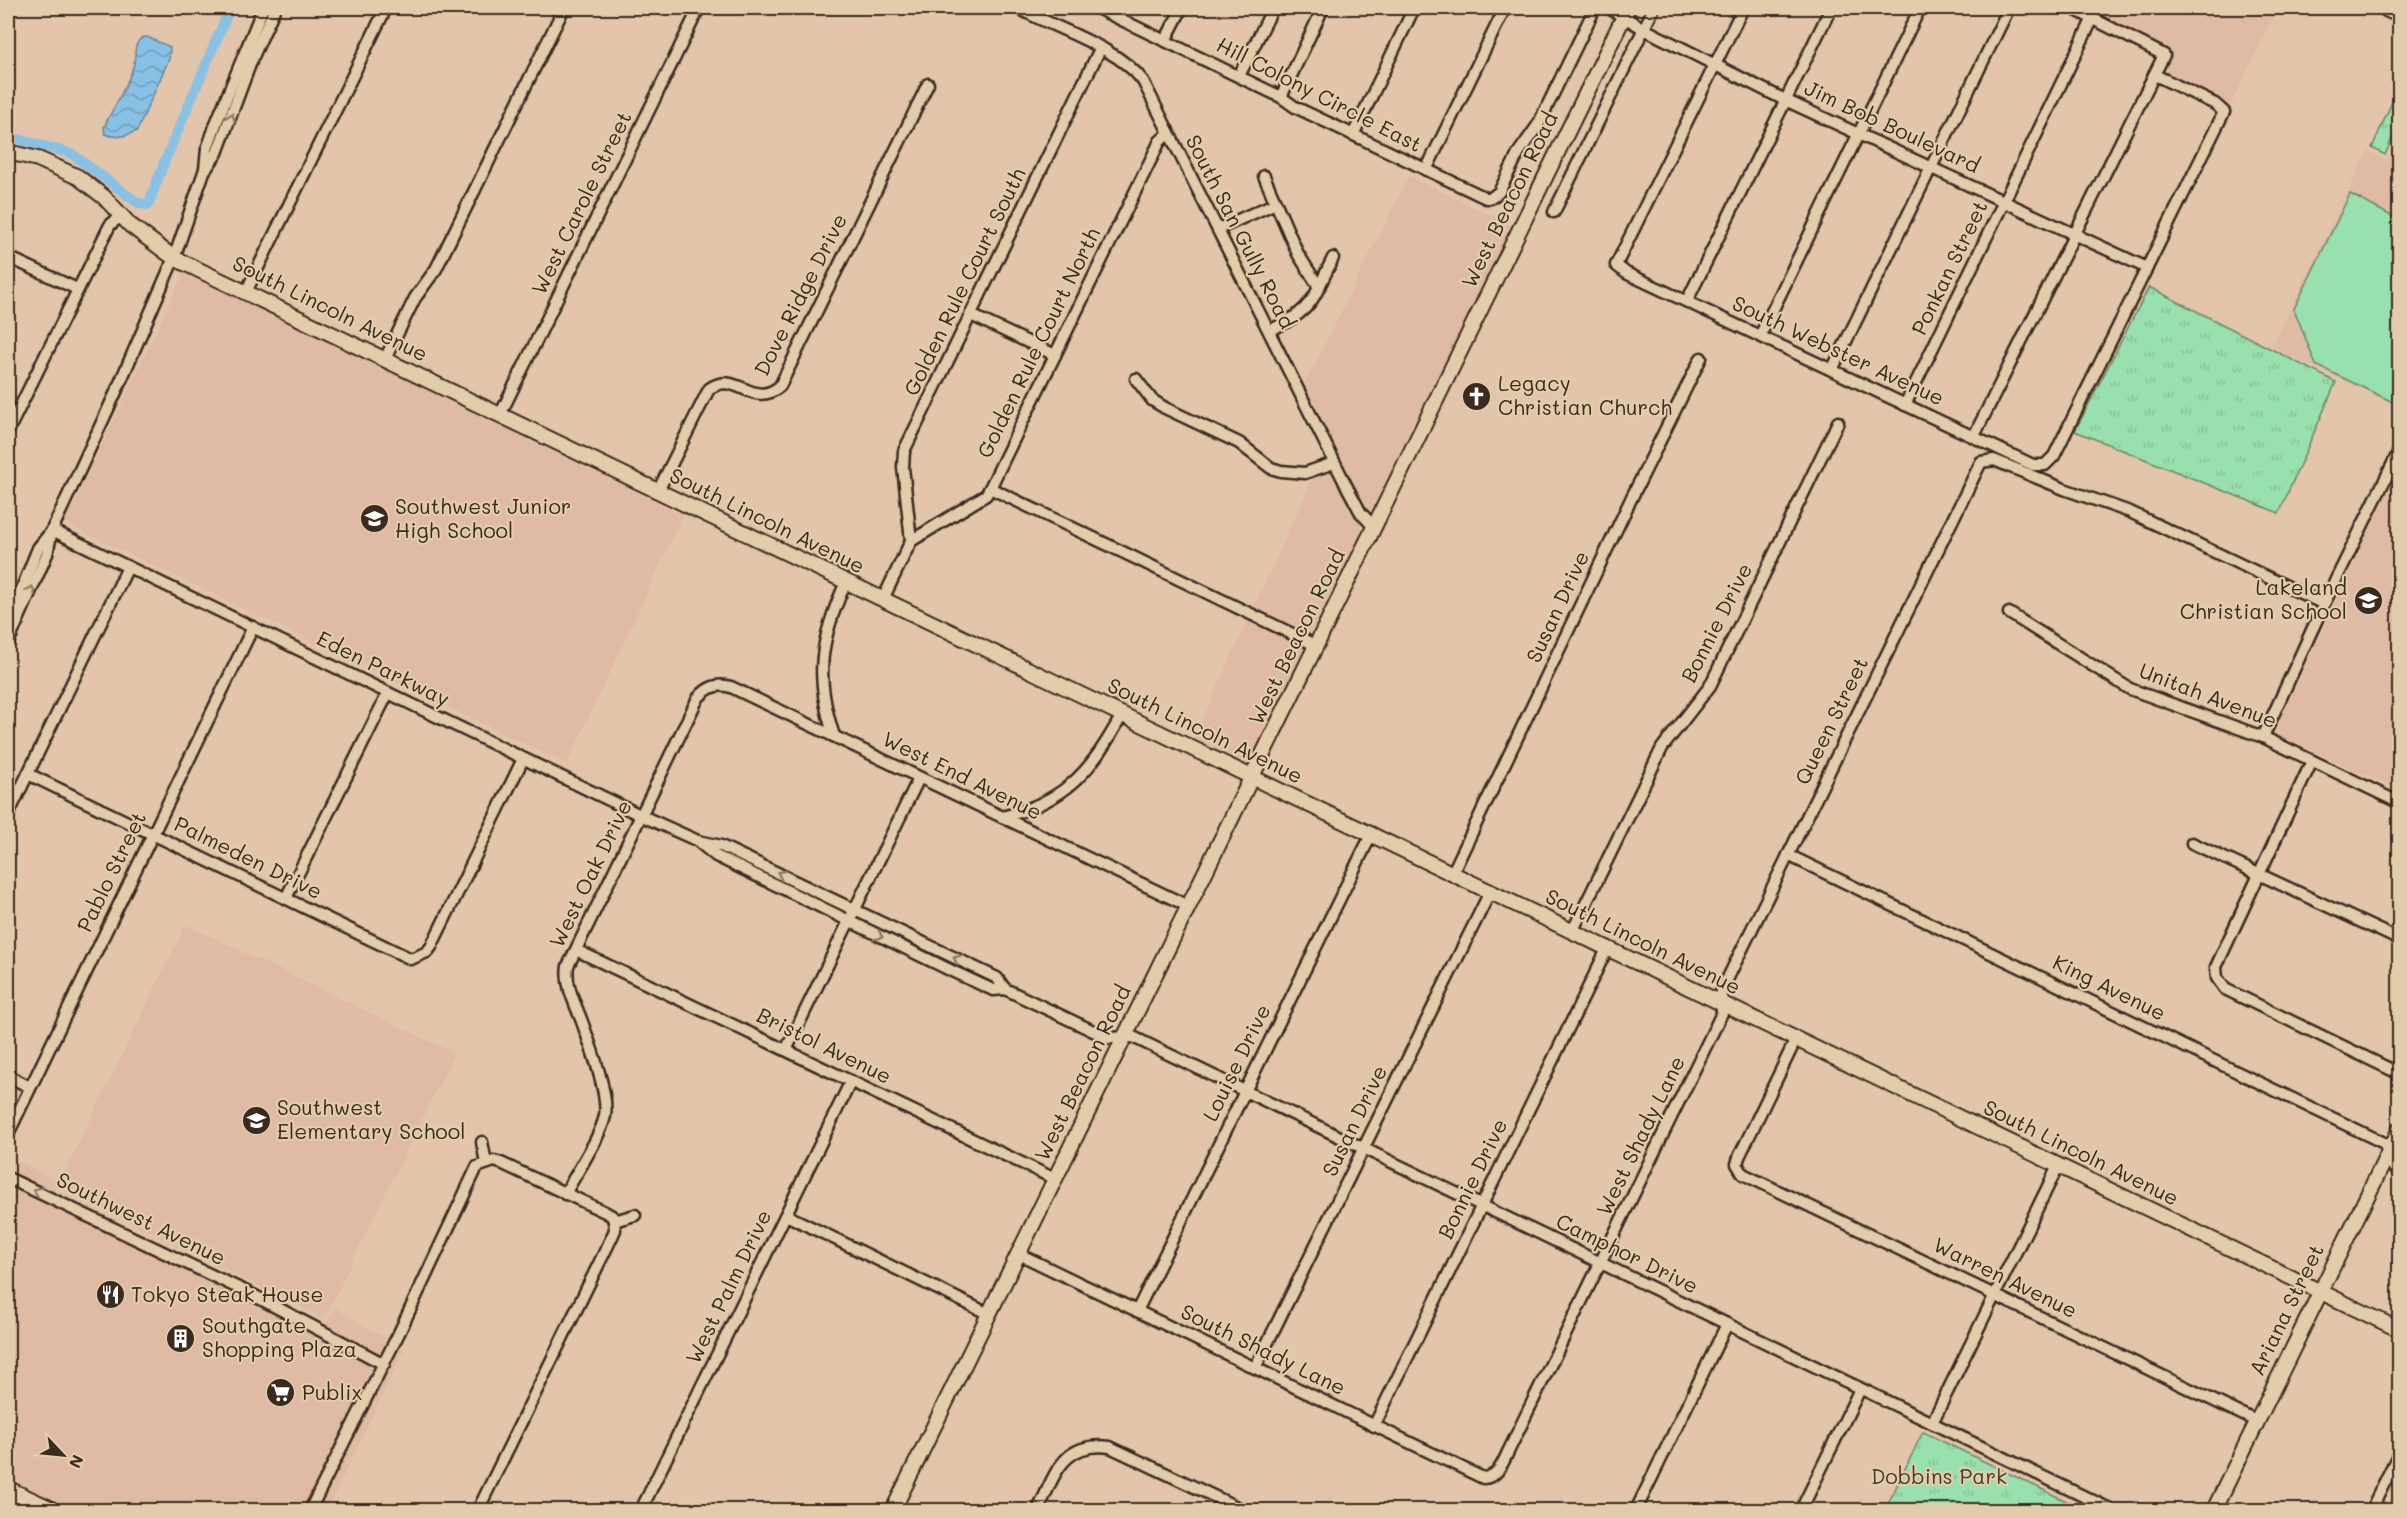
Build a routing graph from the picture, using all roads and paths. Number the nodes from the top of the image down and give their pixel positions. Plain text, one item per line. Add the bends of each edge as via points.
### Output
1 (263, 8) edge
2 (275, 8) edge
3 (386, 8) edge
4 (564, 8) edge
5 (699, 8) edge
6 (1018, 8) edge
7 (1097, 8) edge
8 (1182, 8) edge
9 (1273, 8) edge
10 (1323, 8) edge
11 (1414, 8) edge
12 (1504, 8) edge
13 (1595, 8) edge
14 (1609, 8) edge
15 (1654, 8) edge
16 (1743, 8) edge
17 (1831, 8) edge
18 (1920, 8) edge
19 (2009, 8) edge
20 (2072, 8) edge
21 (2388, 8) edge
22 (1626, 12) edge
23 (2400, 13) edge
24 (2093, 18) junction
25 (1644, 29) junction
26 (1166, 39) junction
27 (1100, 49) junction
28 (1715, 65) junction
29 (2155, 75) junction
30 (1239, 76) junction
31 (928, 84) dead end
32 (1281, 97) junction
33 (1785, 100) junction
34 (1169, 133) junction
35 (1859, 133) junction
36 (1353, 135) junction
37 (8, 152) edge
38 (1931, 167) junction
39 (205, 170) junction
40 (1426, 170) junction
41 (1264, 176) dead end
42 (2003, 201) junction
43 (1276, 203) junction
44 (1554, 212) dead end
45 (121, 216) junction
46 (1218, 229) junction
47 (2075, 235) junction
48 (8, 257) edge
49 (174, 258) junction
50 (1333, 258) dead end
51 (2147, 268) junction
52 (1319, 287) junction
53 (77, 290) junction
54 (246, 292) junction
55 (1687, 301) junction
56 (970, 315) junction
57 (1269, 331) junction
58 (1760, 336) junction
59 (1055, 355) junction
60 (1701, 358) dead end
61 (385, 359) junction
62 (1832, 370) junction
63 (1136, 379) dead end
64 (1905, 405) junction
65 (500, 415) junction
66 (1838, 422) dead end
67 (8, 431) edge
68 (1974, 436) junction
69 (2400, 449) edge
70 (1334, 463) junction
71 (990, 488) junction
72 (658, 491) junction
73 (1374, 527) junction
74 (52, 530) junction
75 (911, 541) junction
76 (129, 567) junction
77 (846, 582) junction
78 (22, 584) junction
79 (883, 600) junction
80 (2324, 604) junction
81 (8, 611) edge
82 (2009, 613) dead end
83 (8, 623) edge
84 (253, 627) junction
85 (8, 643) edge
86 (1315, 645) junction
87 (717, 686) joint
88 (388, 693) junction
89 (1122, 715) junction
90 (834, 736) junction
91 (2263, 736) junction
92 (523, 759) junction
93 (2312, 761) junction
94 (28, 774) junction
95 (919, 777) junction
96 (1251, 777) junction
97 (2400, 802) edge
98 (8, 814) edge
99 (640, 815) junction
100 (1002, 817) junction
101 (1372, 833) junction
102 (153, 834) junction
103 (698, 841) junction
104 (2192, 843) dead end
105 (1788, 855) junction
106 (1452, 874) junction
107 (2261, 874) junction
108 (1490, 892) junction
109 (286, 898) junction
110 (1188, 906) junction
111 (855, 910) junction
112 (849, 921) junction
113 (1572, 932) junction
114 (2400, 940) edge
115 (1607, 949) junction
116 (576, 950) junction
117 (1005, 989) junction
118 (1720, 1002) junction
119 (1124, 1038) junction
120 (1796, 1039) junction
121 (786, 1050) junction
122 (2400, 1074) edge
123 (8, 1076) edge
124 (851, 1081) junction
125 (30, 1087) junction
126 (1245, 1091) junction
127 (2400, 1129) edge
128 (8, 1134) edge
129 (482, 1142) dead end
130 (1363, 1148) junction
131 (2388, 1154) junction
132 (486, 1163) junction
133 (2058, 1166) junction
134 (2400, 1170) edge
135 (8, 1178) edge
136 (1055, 1179) junction
137 (565, 1194) junction
138 (1481, 1206) junction
139 (635, 1215) dead end
140 (786, 1215) junction
141 (614, 1221) junction
142 (1019, 1254) junction
143 (1600, 1263) junction
144 (2320, 1291) junction
145 (1994, 1295) junction
146 (1137, 1311) junction
147 (989, 1314) junction
148 (1726, 1324) junction
149 (2400, 1330) edge
150 (384, 1364) junction
151 (1255, 1368) junction
152 (1860, 1389) junction
153 (2256, 1421) junction
154 (1932, 1423) junction
155 (1374, 1426) junction
156 (2400, 1451) edge
157 (1491, 1477) joint
158 (8, 1491) edge
159 (49, 1510) edge
160 (310, 1510) edge
161 (478, 1510) edge
162 (641, 1510) edge
163 (893, 1510) edge
164 (1038, 1510) edge
165 (1243, 1510) edge
166 (1636, 1510) edge
167 (1801, 1510) edge
168 (2112, 1510) edge
169 (2214, 1510) edge
170 (2371, 1510) edge

1 - 39 street via 217,121 207,149
39 -> 2 street via 217,153
3 - 54 street
4 - 61 street via 436,269 415,298
5 - 65 street, West Carole Street
6 - 27 street, South San Gully Road
7 - 26 street, Hill Colony Circle East
8 - 26 street
9 - 30 street
10 - 32 street
11 - 36 street
12 - 40 street
13 - 40 street, Hill Colony Circle East via 1538,125 1499,192 1491,198 1479,196
14 - 22 street, Jim Bob Boulevard
15 - 25 street
16 - 28 street
17 - 33 street
18 - 35 street
19 - 38 street
20 - 24 street
21 - 23 main road
22 - 25 street, Jim Bob Boulevard
22 - 73 street, West Beacon Road
24 - 29 street via 2164,55
24 - 42 street, Ponkan Street
25 - 28 street, Jim Bob Boulevard
25 - 44 street
26 - 30 street, Hill Colony Circle East
27 - 34 street, South San Gully Road via 1135,71
27 - 56 street, Golden Rule Court South
28 - 33 street, Jim Bob Boulevard
28 - 55 street, South Webster Avenue via 1616,265
29 - 47 street
29 - 51 street via 2224,112
30 - 32 street, Hill Colony Circle East
31 - 72 street, Dove Ridge Drive via 780,386 774,392 759,395 728,382 709,389
32 - 36 street, Hill Colony Circle East
33 - 35 street, Jim Bob Boulevard
33 - 55 street
34 - 46 street, South San Gully Road
34 - 59 street, Golden Rule Court North via 1160,141
35 - 38 street, Jim Bob Boulevard
35 - 58 street
36 - 40 street, Hill Colony Circle East
37 - 45 street, South Lincoln Avenue via 66,170 91,186
38 - 42 street, Jim Bob Boulevard
38 - 62 street
39 - 49 street
41 - 43 street
42 - 47 street, Jim Bob Boulevard
42 - 64 street, Ponkan Street
43 - 46 street
43 - 52 street via 1298,254
45 - 49 street, South Lincoln Avenue
45 - 53 street via 110,225
46 - 57 street, South San Gully Road
47 - 51 street, Jim Bob Boulevard
47 - 68 street
48 - 53 street
49 - 54 street, South Lincoln Avenue
49 - 74 street
50 - 52 street
51 - 68 street, South Webster Avenue via 2054,456 2045,465 2033,465
52 - 57 street via 1298,316
53 - 67 street
54 - 61 street, South Lincoln Avenue
55 - 58 street, South Webster Avenue
56 - 59 street
56 - 75 street, Golden Rule Court South via 904,451
57 - 70 street, South San Gully Road
58 - 62 street, South Webster Avenue
59 - 71 street, Golden Rule Court North
60 - 106 street, Susan Drive
61 - 65 street, South Lincoln Avenue
62 - 64 street, South Webster Avenue
63 - 70 street via 1152,400 1239,443 1271,468 1305,473
64 - 68 street, South Webster Avenue
65 - 72 street, South Lincoln Avenue
66 - 113 street, Bonnie Drive via 1710,686 1662,748
69 - 80 street
70 - 73 street, South San Gully Road via 1361,513
71 - 75 street, Golden Rule Court North via 986,495
71 - 86 street
72 - 77 street, South Lincoln Avenue
73 - 86 street, West Beacon Road
74 - 76 street, Eden Parkway
74 - 78 street via 38,548
85 -> 74 street via 47,554
75 - 79 street
76 - 84 street, Eden Parkway
76 - 94 street
77 - 79 street, South Lincoln Avenue
77 - 90 street via 827,627 822,660 826,706
78 - 81 street
78 - 83 street
79 - 89 street, South Lincoln Avenue
80 - 91 street
80 - 105 street, Queen Street via 2101,500 1986,460 1978,466
82 - 91 street, Unitah Avenue via 2130,689
84 - 88 street, Eden Parkway
84 - 102 street, Pablo Street
86 - 96 street, West Beacon Road
87 - 90 street, West End Avenue via 731,687
87 - 99 street, West Oak Drive via 698,698
88 - 92 street, Eden Parkway
88 - 109 street
89 - 96 street, South Lincoln Avenue
89 - 100 street via 1094,762 1073,783 1049,800
90 - 95 street, West End Avenue
91 - 93 street, Unitah Avenue
92 - 99 street, Eden Parkway
92 - 109 street, Palmeden Drive via 431,947 419,956 411,959
93 - 97 street, Unitah Avenue
93 - 107 street
94 - 98 street
94 - 102 street, Palmeden Drive
95 - 100 street, West End Avenue
95 - 111 street
96 - 101 street, South Lincoln Avenue
96 - 110 street, West Beacon Road
99 - 103 street, Eden Parkway
99 - 116 street, West Oak Drive
100 - 110 street, West End Avenue
101 - 106 street, South Lincoln Avenue
101 - 126 street, Louise Drive
102 - 109 street, Palmeden Drive
102 - 125 street, Pablo Street
111 -> 103 street, Eden Parkway via 721,846
103 - 112 street, Eden Parkway via 716,856
104 - 107 street
105 - 118 street, Queen Street
105 - 131 street, King Avenue via 2384,1143
106 - 108 street, South Lincoln Avenue
107 - 114 street
107 - 122 street via 2216,967 2218,981 2225,989
108 - 113 street, South Lincoln Avenue
108 - 130 street, Susan Drive
110 - 119 street, West Beacon Road
111 - 112 street
117 -> 111 street, Eden Parkway via 997,978
112 -> 117 street, Eden Parkway via 993,990
112 - 121 street
113 - 115 street, South Lincoln Avenue
115 - 118 street, South Lincoln Avenue
115 - 138 street, Bonnie Drive
116 - 121 street, Bristol Avenue
116 - 137 street, West Oak Drive via 568,966 568,983 593,1054 606,1109
117 - 119 street, Eden Parkway via 1108,1038
118 - 120 street, South Lincoln Avenue
118 - 143 street, West Shady Lane via 1722,1013
119 - 126 street, Camphor Drive via 1133,1037
119 - 136 street, West Beacon Road
120 - 133 street, South Lincoln Avenue
120 - 145 street, Warren Avenue via 1739,1157 1738,1168 1743,1174
121 - 124 street, Bristol Avenue
123 - 125 street
124 - 136 street, Bristol Avenue
124 - 140 street, West Palm Drive
125 - 128 street, Pablo Street
126 - 130 street, Camphor Drive
126 - 146 street, Louise Drive
127 - 131 street, Ariana Street
129 - 132 street
130 - 138 street, Camphor Drive
130 - 151 street, Susan Drive
131 - 134 street, King Avenue via 2394,1168
131 - 144 street, Ariana Street
132 - 137 street via 501,1163
132 - 150 street via 477,1167 471,1178
133 - 144 street, South Lincoln Avenue
133 - 145 street
150 -> 135 street, Southwest Avenue via 288,1312
136 - 142 street, West Beacon Road
137 - 141 street via 605,1212
138 - 143 street, Camphor Drive
138 - 155 street, Bonnie Drive
139 - 141 street
140 - 147 street
140 - 162 street, West Palm Drive
141 - 161 street via 611,1239
142 - 146 street, South Shady Lane
142 - 147 street, West Beacon Road
143 - 148 street, Camphor Drive
143 - 157 street, West Shady Lane via 1501,1466
144 - 149 street, South Lincoln Avenue
144 - 153 street, Ariana Street
145 - 153 street, Warren Avenue
145 - 154 street
146 - 151 street, South Shady Lane
147 - 163 street, West Beacon Road
148 - 152 street, Camphor Drive
148 - 166 street
150 - 160 street
151 - 155 street, South Shady Lane
152 - 154 street, Camphor Drive
152 - 167 street
153 - 169 street, Ariana Street
154 - 168 street, Camphor Drive
155 - 157 street, South Shady Lane via 1484,1478
156 - 170 street
158 - 159 main road
164 - 165 street via 1064,1459 1077,1450 1097,1445 1110,1447

